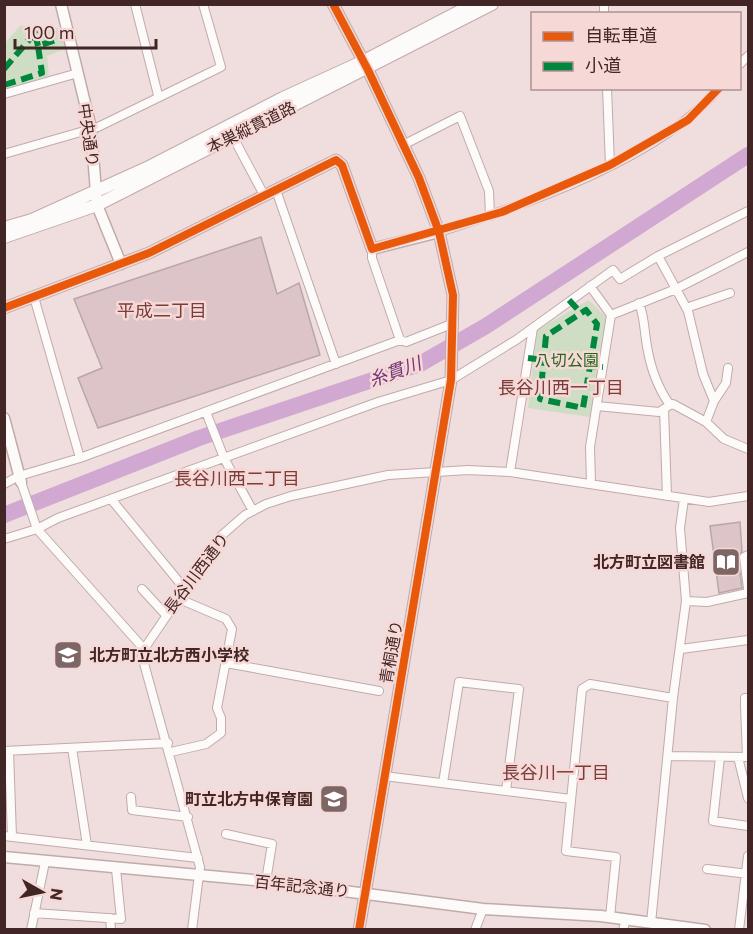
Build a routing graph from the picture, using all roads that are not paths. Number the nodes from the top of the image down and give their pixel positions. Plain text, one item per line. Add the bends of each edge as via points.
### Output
1 (61, 4) edge
2 (135, 4) edge
3 (203, 4) edge
4 (333, 4) edge
5 (474, 4) edge
6 (492, 4) edge
7 (366, 66) junction
8 (78, 73) junction
9 (607, 90) edge
10 (717, 90) edge
11 (4, 94) edge
12 (158, 95) junction
13 (91, 128) junction
14 (232, 135) junction
15 (403, 145) junction
16 (4, 154) edge
17 (610, 165) junction
18 (276, 190) junction
19 (95, 192) junction
20 (264, 195) junction
21 (97, 205) junction
22 (748, 211) edge
23 (490, 216) junction
24 (4, 228) edge
25 (439, 232) junction
26 (4, 237) edge
27 (372, 249) junction
28 (748, 252) edge
29 (658, 256) junction
30 (121, 264) junction
31 (590, 285) junction
32 (676, 289) junction
33 (730, 293) dead end
34 (34, 297) junction
35 (639, 303) junction
36 (4, 308) edge
37 (686, 308) junction
38 (611, 315) junction
39 (454, 323) junction
40 (533, 328) junction
41 (399, 340) junction
42 (336, 364) junction
43 (728, 368) dead end
44 (451, 380) junction
45 (714, 401) junction
46 (597, 406) junction
47 (667, 407) junction
48 (207, 415) junction
49 (4, 418) edge
50 (706, 422) junction
51 (748, 449) edge
52 (223, 456) junction
53 (81, 458) junction
54 (435, 471) junction
55 (510, 472) junction
56 (20, 479) junction
57 (591, 483) junction
58 (4, 484) edge
59 (667, 496) junction
60 (748, 496) edge
61 (111, 499) junction
62 (684, 499) junction
63 (253, 511) junction
64 (37, 528) junction
65 (4, 539) edge
66 (748, 555) edge
67 (184, 588) junction
68 (748, 588) edge
69 (142, 589) dead end
70 (748, 593) edge
71 (177, 598) junction
72 (686, 601) junction
73 (165, 614) junction
74 (748, 640) edge
75 (144, 649) junction
76 (681, 649) junction
77 (226, 663) junction
78 (379, 691) dead end
79 (673, 698) junction
80 (748, 698) edge
81 (168, 743) junction
82 (72, 748) junction
83 (7, 751) edge
84 (171, 752) junction
85 (668, 756) junction
86 (720, 757) junction
87 (738, 757) junction
88 (748, 757) edge
89 (384, 776) junction
90 (443, 783) junction
91 (506, 791) junction
92 (131, 797) dead end
93 (748, 798) edge
94 (571, 799) junction
95 (188, 817) junction
96 (748, 826) edge
97 (226, 834) dead end
98 (8, 836) edge
99 (87, 845) junction
100 (748, 856) edge
101 (4, 858) edge
102 (198, 858) junction
103 (45, 862) junction
104 (116, 869) junction
105 (707, 869) dead end
106 (747, 874) edge
107 (200, 877) junction
108 (266, 881) junction
109 (365, 892) junction
110 (483, 909) junction
111 (34, 913) junction
112 (610, 917) junction
113 (110, 918) junction
114 (651, 923) junction
115 (624, 924) edge
116 (31, 930) edge
117 (111, 930) edge
118 (192, 930) edge
119 (359, 930) edge
120 (476, 930) edge
121 (705, 930) edge
122 (739, 930) edge

1 - 8 street, 中央通り
2 - 12 street
3 - 12 street via 221,67
4 - 7 street, 青桐通り
5 - 7 main road, 本巣縦貫道路
6 - 7 main road, 本巣縦貫道路
7 - 14 main road, 本巣縦貫道路
7 - 15 street, 青桐通り
7 - 19 main road, 本巣縦貫道路 via 283,98
8 - 11 street
8 - 13 street, 中央通り
9 - 17 street
10 - 17 street via 688,120
12 - 13 street
13 - 16 street
13 - 19 street, 中央通り
14 - 20 street
14 - 21 main road, 本巣縦貫道路
15 - 23 street via 460,116 489,191
15 - 25 street, 青桐通り
17 - 23 street
18 - 20 street
18 - 27 street via 339,160
18 - 42 street
19 - 21 street, 中央通り
19 - 24 main road, 本巣縦貫道路
20 - 30 street
21 - 26 main road, 本巣縦貫道路
21 - 30 street, 中央通り
22 - 29 street
23 - 25 street
25 - 27 street
25 - 39 street, 青桐通り via 453,295
27 - 41 street
28 - 32 street
29 - 31 street via 620,279 613,270
29 - 32 street
30 - 34 street
31 - 38 street
31 - 40 street
32 - 35 street
32 - 37 street
33 - 37 street
34 - 36 street
34 - 53 street
35 - 38 street
35 - 47 street
37 - 45 street
38 - 46 street
39 - 41 street via 406,342
39 - 44 street, 青桐通り
40 - 44 street
40 - 55 street
41 - 42 street
42 - 48 street
43 - 45 street via 726,383
44 - 52 street
44 - 54 street, 青桐通り
45 - 50 street
46 - 47 street via 659,412
46 - 57 street via 590,447
47 - 50 street via 673,404
47 - 59 street
48 - 52 street
48 - 53 street
49 - 56 street
50 - 51 street via 724,439
52 - 61 street
52 - 63 street
53 - 56 street
54 - 55 street, 長谷川西通り
54 - 63 street, 長谷川西通り via 366,479 291,496
54 - 89 street, 青桐通り
55 - 57 street, 長谷川西通り
56 - 58 street
56 - 64 street
57 - 59 street, 長谷川西通り
59 - 62 street, 長谷川西通り
60 - 62 street via 709,502
61 - 64 street
61 - 67 street
62 - 72 street via 680,528
63 - 67 street, 長谷川西通り via 221,536
64 - 65 street
64 - 75 street
66 - 68 street via 744,557
67 - 71 street, 長谷川西通り
69 - 73 street
70 - 72 street via 707,602
71 - 73 street, 長谷川西通り
71 - 77 street via 230,623
72 - 76 street
73 - 75 street, 長谷川西通り
74 - 76 street
75 - 81 street via 142,656
76 - 79 street
77 - 78 street
77 - 84 street via 217,708 221,733 206,744
79 - 85 street
79 - 94 street via 585,686
80 - 88 street
81 - 82 street
81 - 84 street
82 - 83 street
82 - 99 street
83 - 98 street
84 - 95 street
85 - 86 street
85 - 114 street
86 - 87 street
86 - 96 street via 713,821
87 - 88 street
87 - 93 street
89 - 90 street
89 - 109 street, 青桐通り
90 - 91 street
90 - 91 street via 459,682 519,689
91 - 94 street
92 - 95 street via 132,810
94 - 112 street via 566,851 616,857
95 - 102 street
97 - 108 street via 273,844
98 - 99 street
99 - 102 street
100 - 106 street
101 - 103 street, 百年記念通り
102 - 107 street
103 - 104 street, 百年記念通り
103 - 111 street
104 - 107 street, 百年記念通り
104 - 113 street via 121,919
105 - 106 street
106 - 122 street
107 - 108 street, 百年記念通り
107 - 118 street
108 - 109 street, 百年記念通り
109 - 110 street, 百年記念通り
109 - 119 street, 青桐通り
110 - 112 street, 百年記念通り
110 - 120 street
111 - 113 street
111 - 116 street
112 - 115 street, 百年記念通り
113 - 117 street
114 - 115 street, 百年記念通り
114 - 121 street, 百年記念通り

